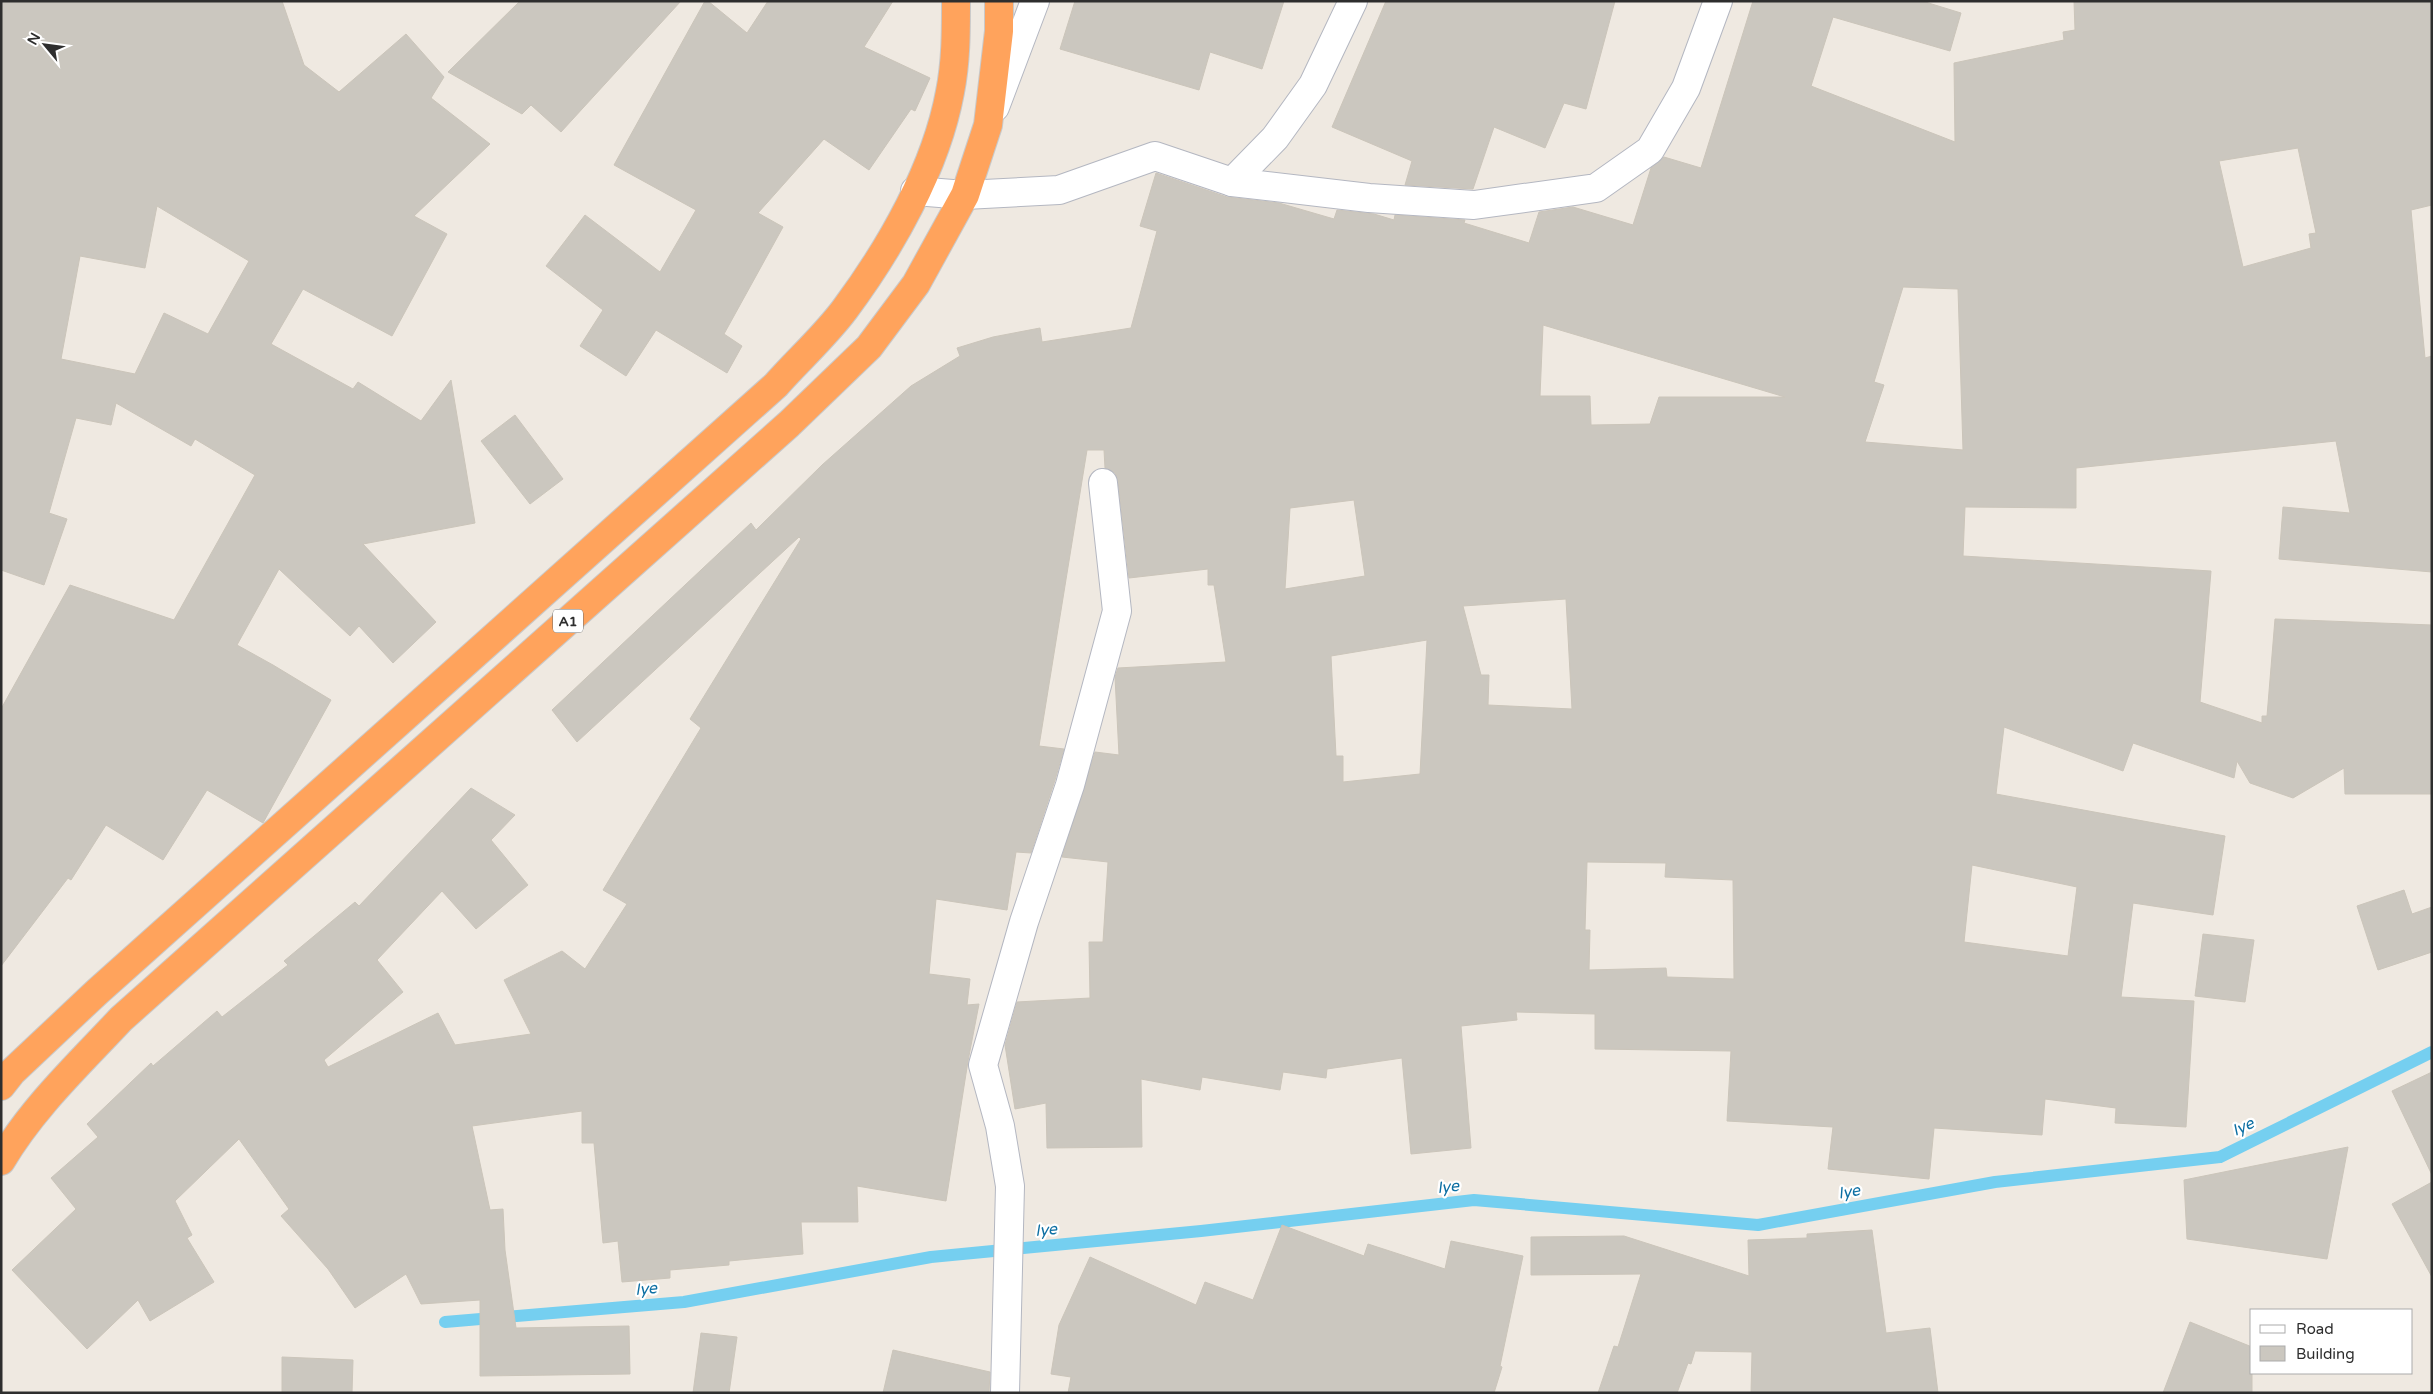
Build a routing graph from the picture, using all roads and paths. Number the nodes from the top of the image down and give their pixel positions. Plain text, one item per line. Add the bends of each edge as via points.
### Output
1 (956, 1) edge
2 (1000, 1) edge
3 (1034, 1) edge
4 (1353, 1) edge
5 (1718, 1) edge
6 (988, 125) junction
7 (1232, 182) junction
8 (915, 191) junction
9 (965, 195) junction
10 (1103, 483) dead end
11 (458, 669) junction
12 (481, 698) junction
13 (5, 1079) edge
14 (1, 1160) edge
15 (1005, 1393) edge

1 - 8 highway, A1 via 957,43 950,93 931,158
2 - 6 highway, A1
3 - 6 street
4 - 7 street via 1313,85 1275,138
5 - 7 street via 1686,88 1650,150 1596,188 1474,205 1369,198
6 - 9 highway, A1
7 - 9 street via 1155,156 1059,190
8 - 9 street
8 - 11 highway, A1 via 900,224 844,310 776,385
9 - 12 highway, A1 via 916,284 869,347 789,424
10 - 15 street via 1117,611 1070,785 1024,922 983,1065 1000,1126 1010,1186
11 - 12 highway
11 - 13 highway, A1 via 105,985
12 - 14 highway, A1 via 121,1019 56,1088

